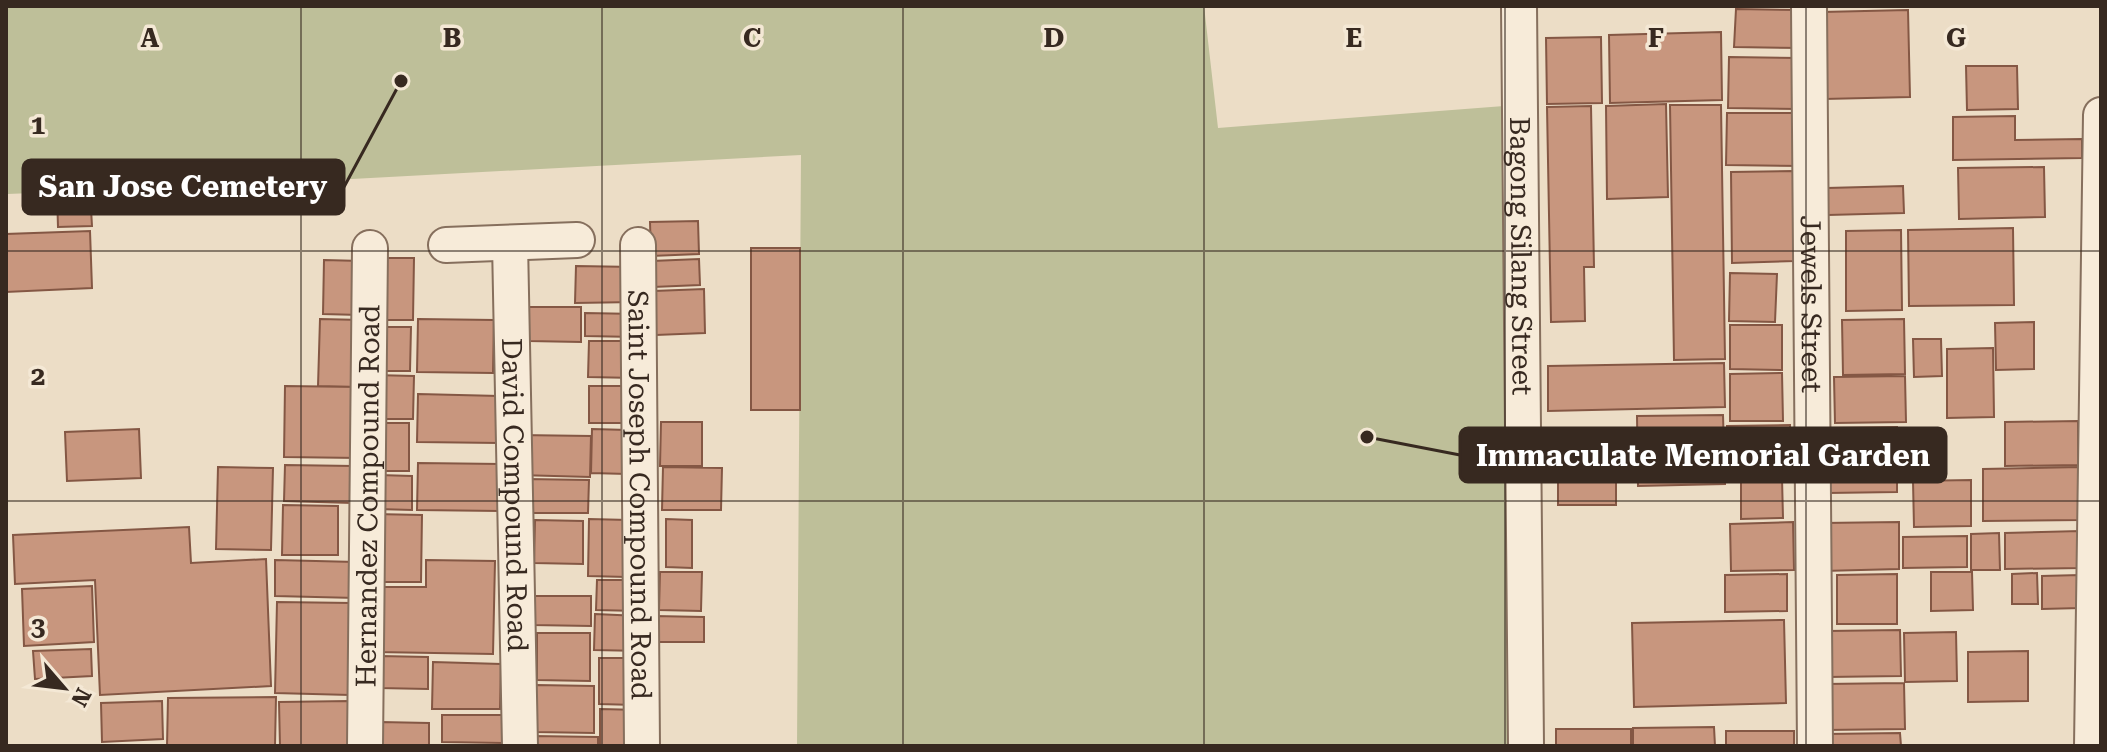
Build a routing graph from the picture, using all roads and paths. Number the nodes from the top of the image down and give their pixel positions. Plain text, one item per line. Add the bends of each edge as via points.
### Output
1 (1519, 6) edge
2 (1809, 6) edge
3 (2101, 115) edge
4 (577, 240) dead end
5 (510, 243) junction
6 (446, 245) dead end
7 (638, 245) dead end
8 (370, 248) dead end
9 (365, 746) edge
10 (520, 746) edge
11 (642, 746) edge
12 (1526, 746) edge
13 (1815, 746) edge
14 (2092, 746) edge

1 - 12 street, Bagong Silang Street
2 - 13 street, Jewels Street
3 - 14 street
4 - 5 street
5 - 6 street
5 - 10 street, David Compound Road
7 - 11 street, Saint Joseph Compound Road
8 - 9 street, Hernandez Compound Road

